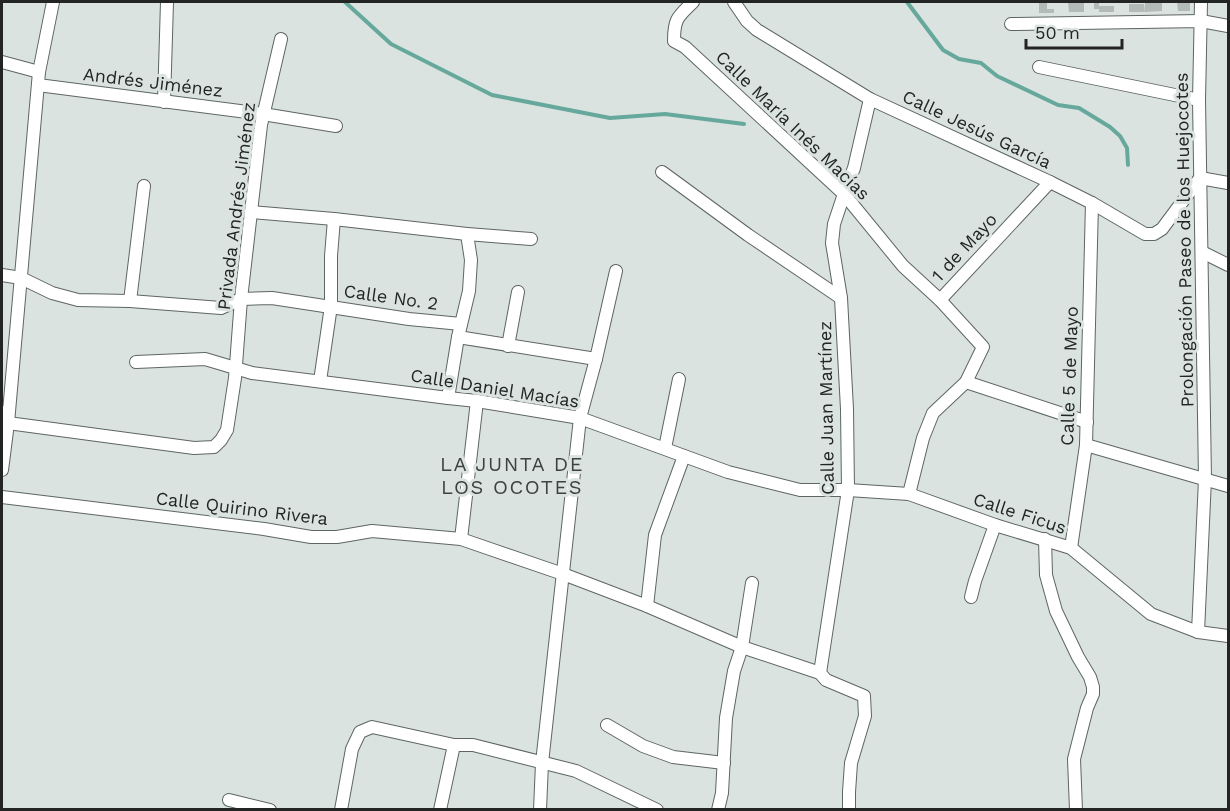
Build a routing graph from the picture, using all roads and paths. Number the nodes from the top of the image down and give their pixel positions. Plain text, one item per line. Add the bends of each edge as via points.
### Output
1 (53, 2) edge
2 (167, 2) edge
3 (693, 2) edge
4 (734, 2) edge
5 (1201, 2) edge
6 (1201, 21) junction
7 (1011, 24) dead end
8 (1228, 26) edge
9 (281, 39) dead end
10 (2, 62) edge
11 (1039, 67) dead end
12 (38, 78) junction
13 (870, 99) junction
14 (1199, 100) junction
15 (164, 102) junction
16 (263, 114) junction
17 (336, 126) dead end
18 (662, 172) dead end
19 (1200, 178) junction
20 (1050, 182) junction
21 (1228, 183) edge
22 (144, 186) dead end
23 (844, 194) junction
24 (1092, 203) junction
25 (251, 212) junction
26 (334, 219) junction
27 (467, 234) junction
28 (531, 239) dead end
29 (1202, 252) junction
30 (1228, 265) edge
31 (616, 271) dead end
32 (2, 274) edge
33 (21, 278) junction
34 (518, 292) dead end
35 (841, 298) junction
36 (241, 299) junction
37 (940, 300) junction
38 (130, 301) junction
39 (331, 306) junction
40 (459, 331) junction
41 (508, 346) junction
42 (596, 359) junction
43 (136, 362) dead end
44 (235, 372) junction
45 (679, 379) dead end
46 (320, 381) junction
47 (966, 382) junction
48 (448, 398) junction
49 (477, 401) junction
50 (5, 417) edge
51 (580, 418) junction
52 (1087, 423) junction
53 (1086, 445) junction
54 (665, 448) junction
55 (684, 456) junction
56 (2, 470) edge
57 (1205, 478) junction
58 (1228, 486) edge
59 (848, 490) junction
60 (909, 494) junction
61 (2, 497) edge
62 (995, 525) junction
63 (461, 538) junction
64 (1045, 539) junction
65 (1071, 548) junction
66 (563, 574) junction
67 (752, 583) dead end
68 (971, 597) dead end
69 (647, 606) junction
70 (1198, 632) junction
71 (1228, 636) edge
72 (742, 647) junction
73 (820, 673) junction
74 (607, 726) dead end
75 (453, 745) junction
76 (542, 763) junction
77 (724, 763) junction
78 (229, 800) dead end
79 (270, 810) edge
80 (341, 810) edge
81 (440, 810) edge
82 (540, 810) edge
83 (657, 810) edge
84 (718, 810) edge
85 (849, 810) edge
86 (1076, 810) edge

1 - 12 street
2 - 15 street
3 - 23 street, Calle María Inés Macías via 677,18 674,41
4 - 13 street, Calle Jesús García via 757,30
5 - 6 street, Prolongación Paseo de los Huejocotes
6 - 7 street
6 - 8 street
6 - 14 street, Prolongación Paseo de los Huejocotes
9 - 16 street, Privada Andrés Jiménez
10 - 12 street
11 - 14 street
12 - 15 street, Andrés Jiménez
12 - 33 street
13 - 20 street, Calle Jesús García
13 - 23 street, Calle Juan Martínez
14 - 19 street, Prolongación Paseo de los Huejocotes
15 - 16 street, Andrés Jiménez
16 - 17 street, Andrés Jiménez
16 - 25 street, Privada Andrés Jiménez
18 - 35 street
19 - 21 street
19 - 24 street, Calle Jesús García via 1154,234 1145,234
19 - 29 street, Prolongación Paseo de los Huejocotes
20 - 24 street, Calle Jesús García
20 - 37 street, 1 de Mayo
22 - 38 street
23 - 35 street, Calle Juan Martínez via 832,243
23 - 37 street, Calle María Inés Macías via 903,266
24 - 52 street, Calle 5 de Mayo
25 - 26 street
25 - 36 street, Privada Andrés Jiménez
26 - 27 street
26 - 39 street
27 - 28 street
27 - 40 street via 471,260 469,291
29 - 30 street
29 - 57 street, Prolongación Paseo de los Huejocotes
31 - 42 street
32 - 33 street
33 - 38 street via 78,300
33 - 50 street
34 - 41 street
35 - 59 street, Calle Juan Martínez
36 - 38 street via 221,308
36 - 39 street, Calle No. 2 via 272,298
36 - 44 street, Privada Andrés Jiménez
37 - 47 street, 1 de Mayo via 983,347
39 - 40 street, Calle No. 2
39 - 46 street
40 - 41 street, Calle No. 2
40 - 48 street
41 - 42 street, Calle No. 2
42 - 51 street
43 - 44 street, Calle Daniel Macías via 205,360
44 - 46 street, Calle Daniel Macías
44 - 50 street via 227,430 214,447 194,448
45 - 54 street
46 - 48 street, Calle Daniel Macías
47 - 52 street
47 - 60 street, 1 de Mayo via 933,413
48 - 49 street, Calle Daniel Macías
49 - 51 street, Calle Daniel Macías
49 - 63 street
50 - 56 street
51 - 54 street, Calle Daniel Macías
51 - 66 street
52 - 53 street, Calle 5 de Mayo
53 - 57 street
53 - 65 street, Calle 5 de Mayo
54 - 55 street, Calle Daniel Macías
55 - 59 street, Calle Daniel Macías via 800,490
55 - 69 street via 655,535
57 - 58 street
57 - 70 street, Prolongación Paseo de los Huejocotes
59 - 60 street, Calle Ficus
59 - 73 street, Calle Juan Martínez
60 - 62 street, Calle Ficus
61 - 63 street, Calle Quirino Rivera via 310,537 372,531
62 - 64 street, Calle Ficus
62 - 68 street
63 - 66 street, Calle Quirino Rivera
64 - 65 street, Calle Ficus
64 - 86 street via 1046,574 1056,611 1093,687 1074,759
65 - 70 street, Calle Ficus via 1151,614
66 - 69 street, Calle Quirino Rivera
66 - 76 street
67 - 72 street
69 - 72 street, Calle Quirino Rivera
70 - 71 street, Calle Ficus
72 - 73 street, Calle Quirino Rivera
72 - 77 street via 726,718
73 - 85 street via 826,680 864,696 865,716 850,763
74 - 77 street via 673,757
75 - 76 street via 473,745
75 - 80 street via 372,727 360,732 352,749
75 - 81 street
76 - 82 street
76 - 83 street via 576,771
77 - 84 street
78 - 79 street

